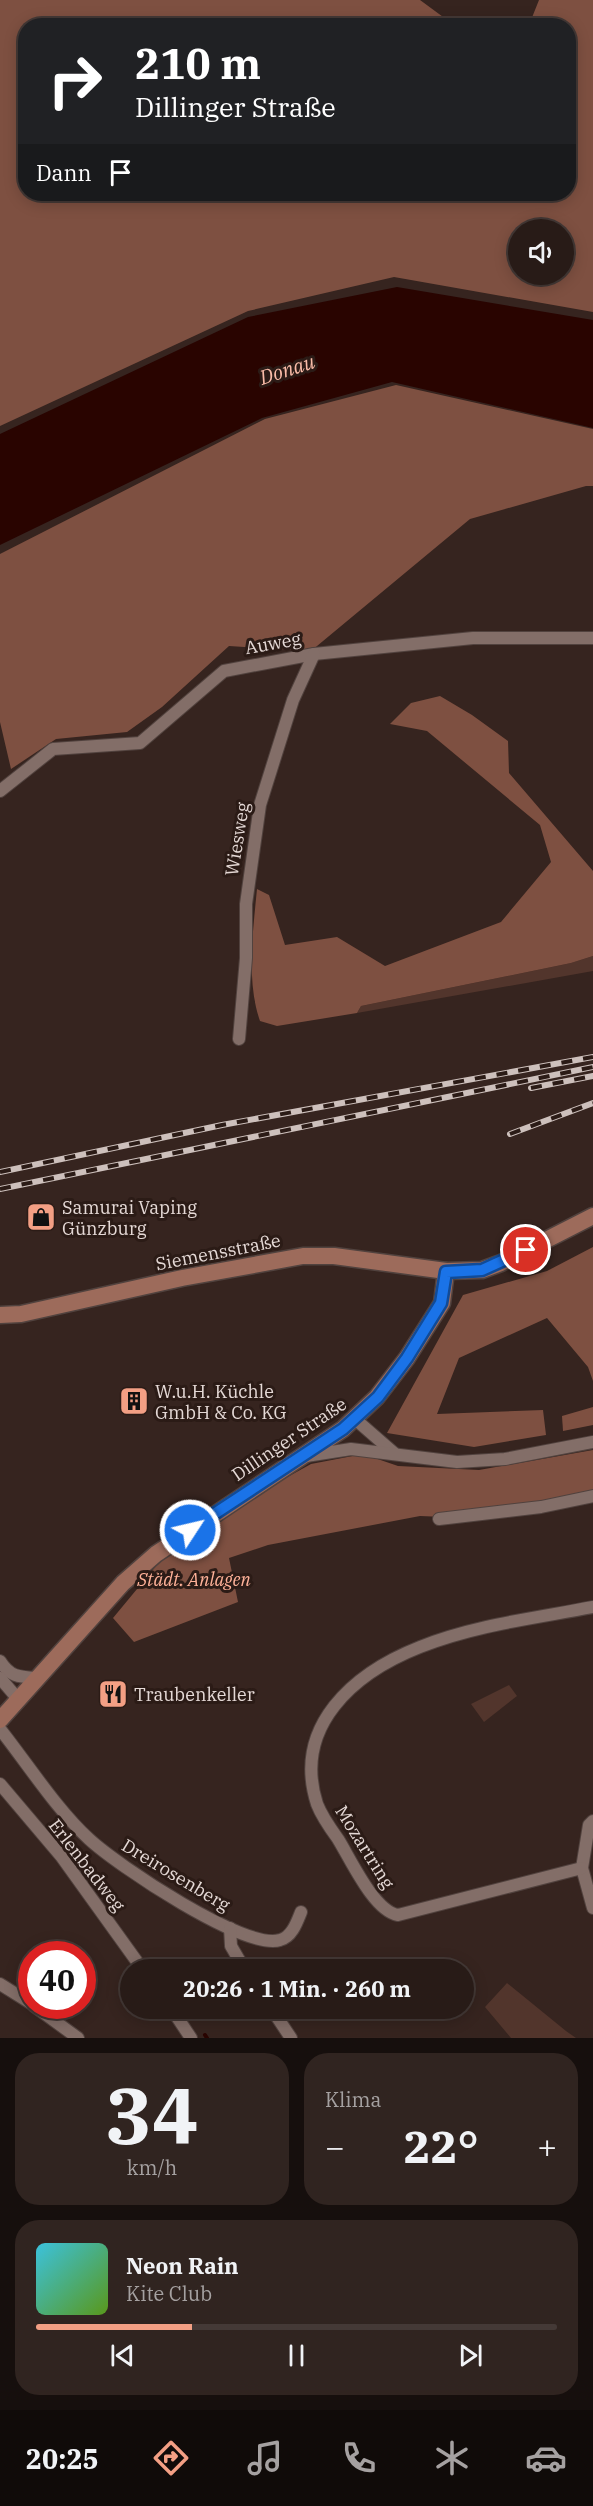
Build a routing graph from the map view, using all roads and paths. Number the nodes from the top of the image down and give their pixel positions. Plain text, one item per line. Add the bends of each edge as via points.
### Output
1 (593, 638) edge
2 (314, 654) junction
3 (0, 791) edge
4 (239, 1039) dead end
5 (593, 1216) edge
6 (446, 1272) junction
7 (2, 1316) edge
8 (355, 1419) junction
9 (593, 1442) edge
10 (395, 1454) junction
11 (300, 1457) junction
12 (593, 1496) edge
13 (439, 1519) dead end
14 (593, 1607) edge
15 (0, 1661) edge
16 (0, 1678) edge
17 (37, 1678) junction
18 (18, 1699) junction
19 (0, 1720) edge
20 (0, 1729) edge
21 (0, 1784) edge
22 (593, 1821) edge
23 (582, 1868) junction
24 (593, 1908) edge
25 (301, 1912) dead end
26 (230, 1928) junction
27 (135, 1959) edge
28 (239, 1959) edge
29 (0, 1984) edge
30 (18, 1995) edge
31 (52, 2019) edge
32 (178, 2019) edge
33 (278, 2019) edge
34 (78, 2038) edge
35 (191, 2038) edge
36 (291, 2038) edge

1 - 2 street, Auweg via 473,638
2 - 3 street, Auweg via 224,670 140,742 53,749
2 - 4 street, Wiesweg via 290,709 260,805 246,904
5 - 6 street via 501,1263 482,1270
6 - 7 street, Siemensstraße via 334,1256 303,1256
6 - 8 street, Dillinger Straße via 441,1303 430,1322 378,1397
8 - 10 street
8 - 11 street, Dillinger Straße
9 - 10 street via 496,1460 445,1461
10 - 11 street via 351,1449
11 - 17 street, Dillinger Straße via 156,1554 123,1582
12 - 13 street via 541,1507
14 - 23 street, Mozartring via 483,1628 421,1647 369,1675 329,1712 315,1738 311,1775 318,1804 368,1889 389,1913 398,1915
15 - 17 street via 15,1676
16 - 18 street
17 - 18 street, Dillinger Straße
18 - 19 street, Dillinger Straße
20 - 26 street, Dreirosenberg via 88,1839 134,1874
21 - 27 street, Erlenbadweg via 61,1856
22 - 23 street
23 - 24 street
25 - 26 street, Dreirosenberg via 289,1935 280,1940 258,1938
26 - 28 street via 231,1946
29 - 30 street
31 - 34 street
32 - 35 street
33 - 36 street

